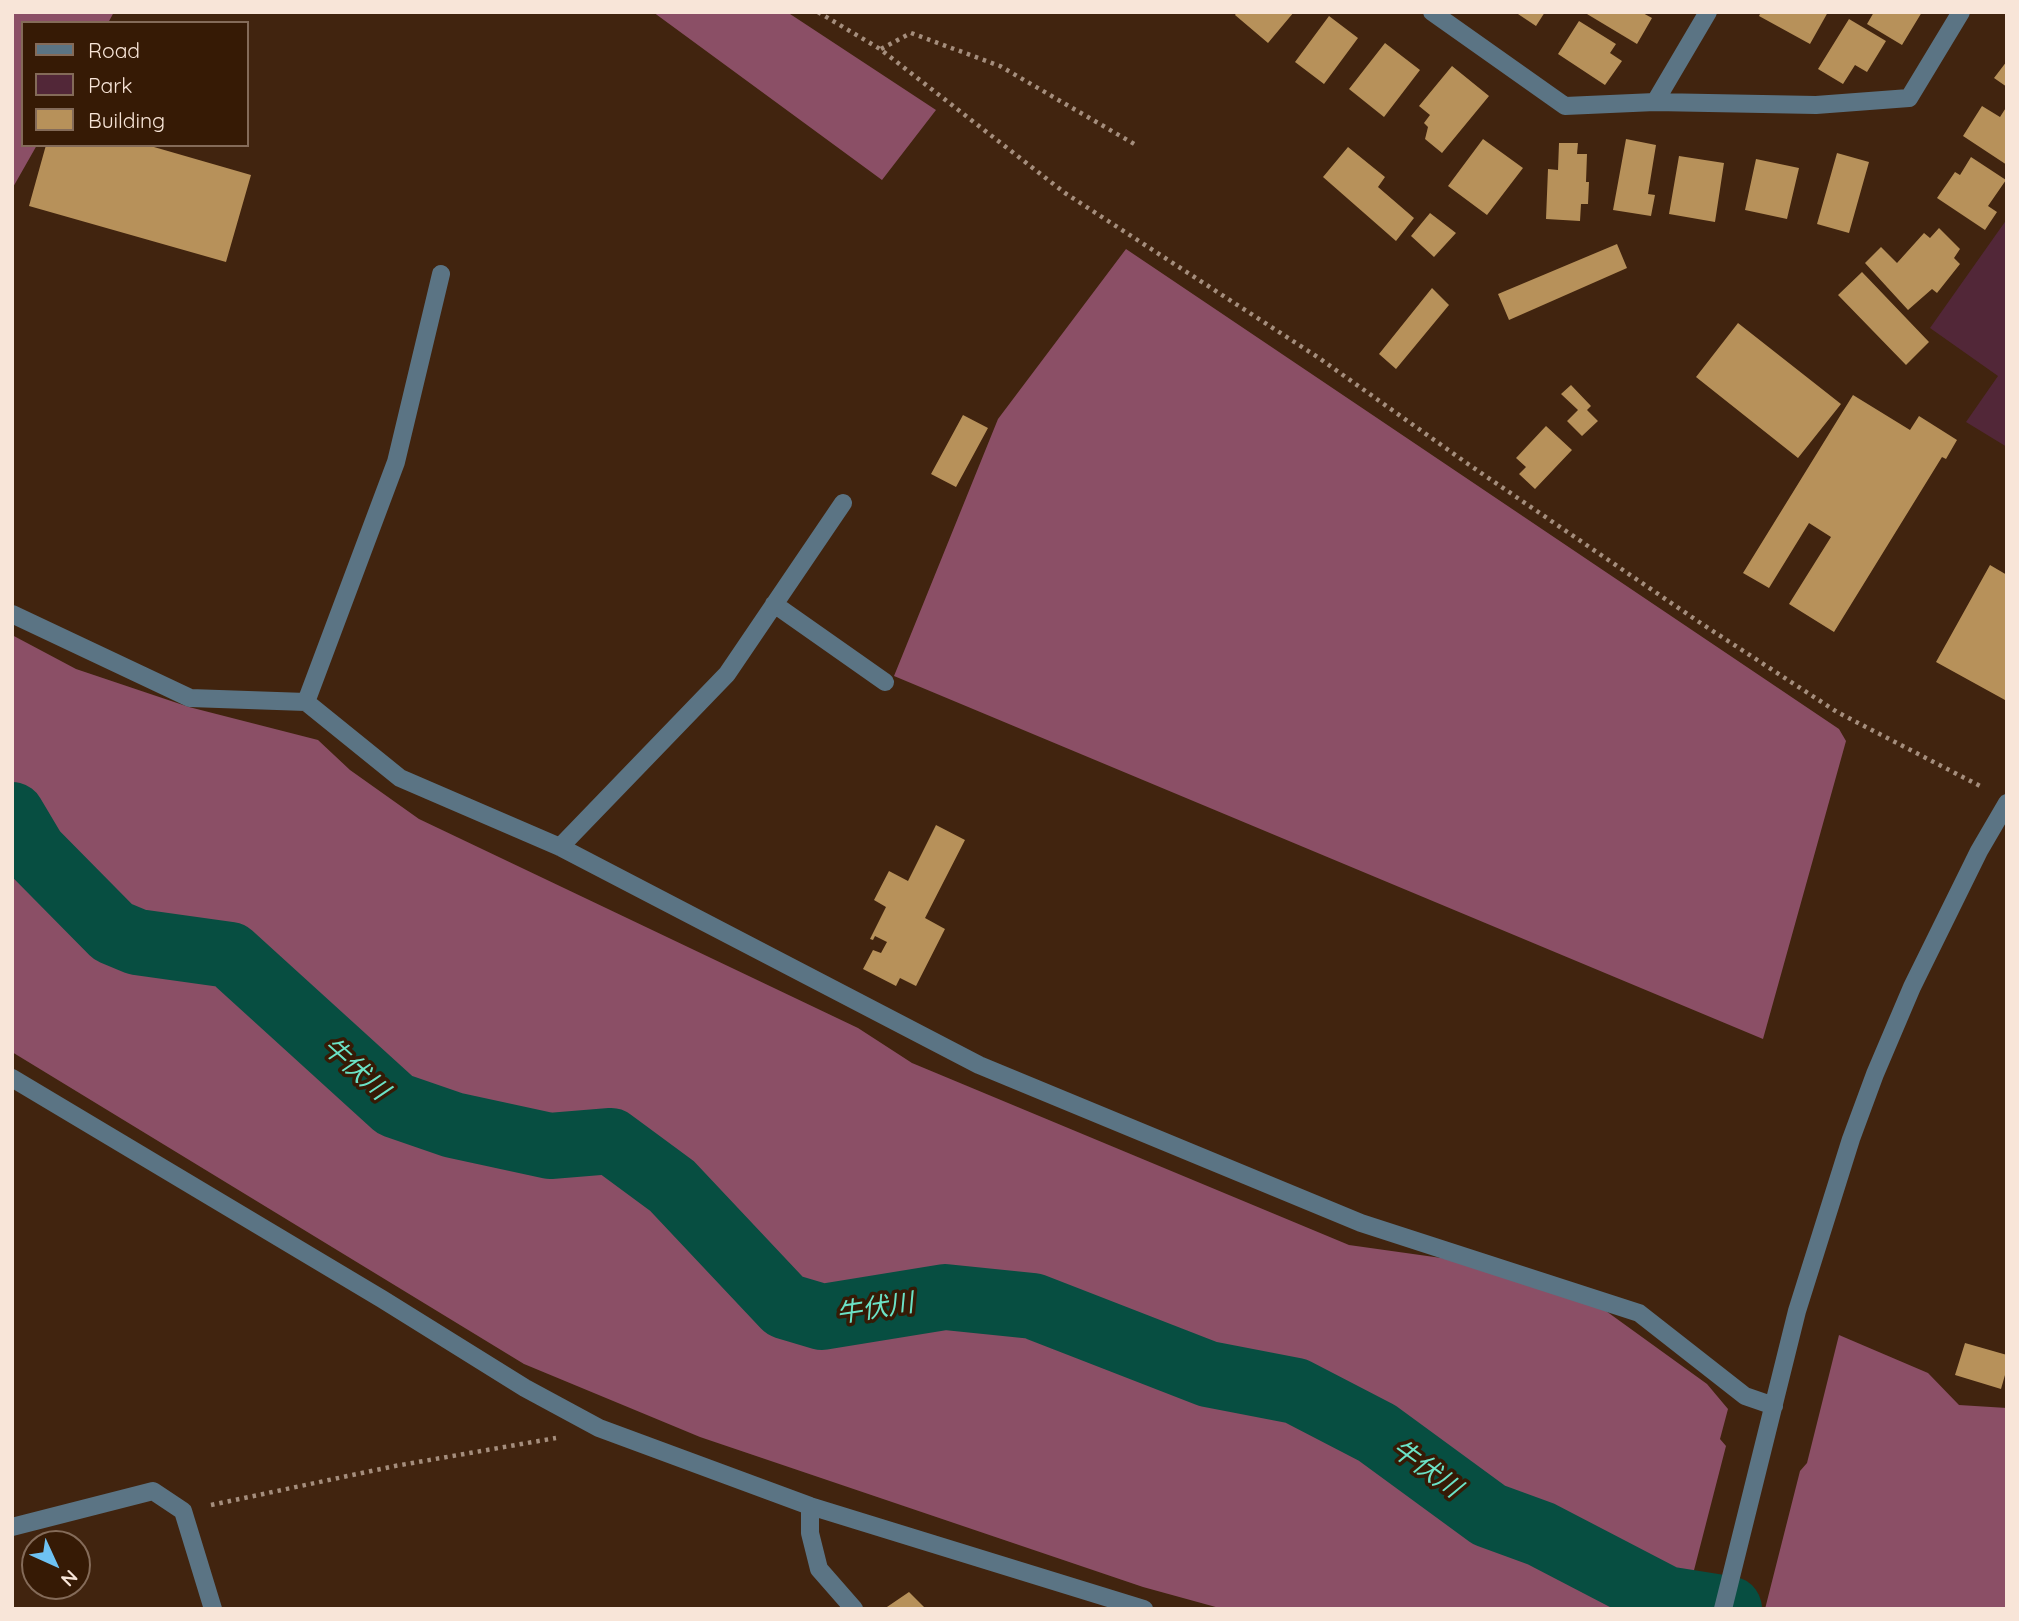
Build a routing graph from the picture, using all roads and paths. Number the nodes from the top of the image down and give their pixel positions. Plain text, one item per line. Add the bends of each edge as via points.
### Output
1 (818, 12) edge
2 (1707, 12) edge
3 (1961, 12) edge
4 (1436, 13) edge
5 (880, 49) junction
6 (1655, 102) junction
7 (1136, 145) dead end
8 (441, 274) dead end
9 (843, 503) dead end
10 (774, 604) junction
11 (12, 614) edge
12 (885, 682) dead end
13 (306, 702) junction
14 (1987, 789) dead end
15 (2007, 803) edge
16 (559, 847) junction
17 (12, 1078) edge
18 (1772, 1412) junction
19 (599, 1428) junction
20 (810, 1506) junction
21 (183, 1511) junction
22 (12, 1527) edge
23 (213, 1609) edge
24 (855, 1609) edge
25 (1143, 1609) edge
26 (1723, 1609) edge

1 - 5 path
2 - 6 street
3 - 6 street via 1909,98 1816,105
4 - 6 street via 1565,106
5 - 7 path via 911,33 1000,66
5 - 14 path via 1065,193 1319,358 1699,622 1837,712
8 - 13 street via 396,462
9 - 10 street
10 - 12 street
10 - 16 street via 727,674
11 - 13 street via 190,698
13 - 16 street via 400,778
15 - 18 street via 1912,987 1875,1074 1797,1311
16 - 18 street via 979,1065 1361,1223 1639,1313
17 - 19 street via 525,1388
18 - 26 street
19 - 20 street
19 - 21 path
20 - 24 street via 810,1533 819,1569
20 - 25 street
21 - 22 street via 153,1491
21 - 23 street

